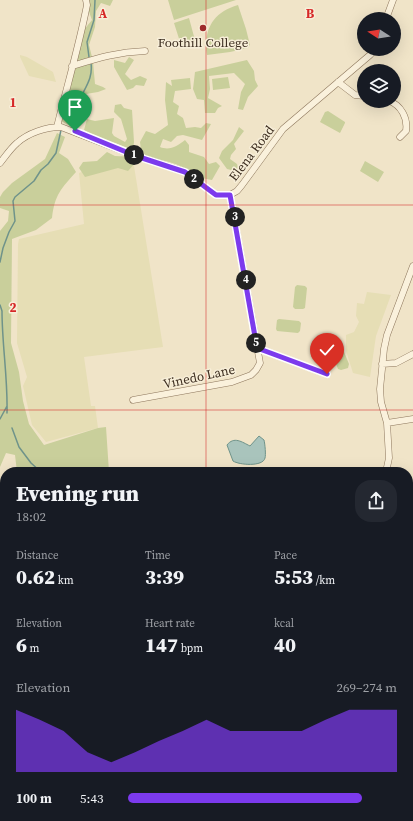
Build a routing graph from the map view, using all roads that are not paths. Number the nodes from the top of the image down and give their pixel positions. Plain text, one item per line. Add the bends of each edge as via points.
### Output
1 (86, 0) edge
2 (393, 0) edge
3 (389, 12) edge
4 (145, 51) dead end
5 (367, 56) edge
6 (72, 66) junction
7 (338, 82) junction
8 (357, 95) edge
9 (399, 108) edge
10 (56, 127) junction
11 (400, 137) dead end
12 (0, 163) edge
13 (230, 195) junction
14 (413, 266) edge
15 (257, 348) junction
16 (413, 354) edge
17 (382, 364) junction
18 (327, 374) dead end
19 (133, 400) dead end
20 (413, 419) edge
21 (387, 423) junction
22 (387, 467) edge

1 - 6 street
2 - 3 street
4 - 6 street via 109,55
5 - 7 street, Elena Road
6 - 10 street
7 - 8 street
7 - 13 street, Elena Road via 283,129 242,185
9 - 11 street via 405,118 406,131
10 - 12 street, Elena Road via 26,136
10 - 13 street, Elena Road via 66,128 185,172 216,195
13 - 15 street, Vinedo Lane
14 - 17 street via 387,335
15 - 18 street
15 - 19 street, Vinedo Lane via 260,363 251,375 232,382
16 - 17 street via 396,362
17 - 21 street via 381,402
20 - 21 street
21 - 22 street

